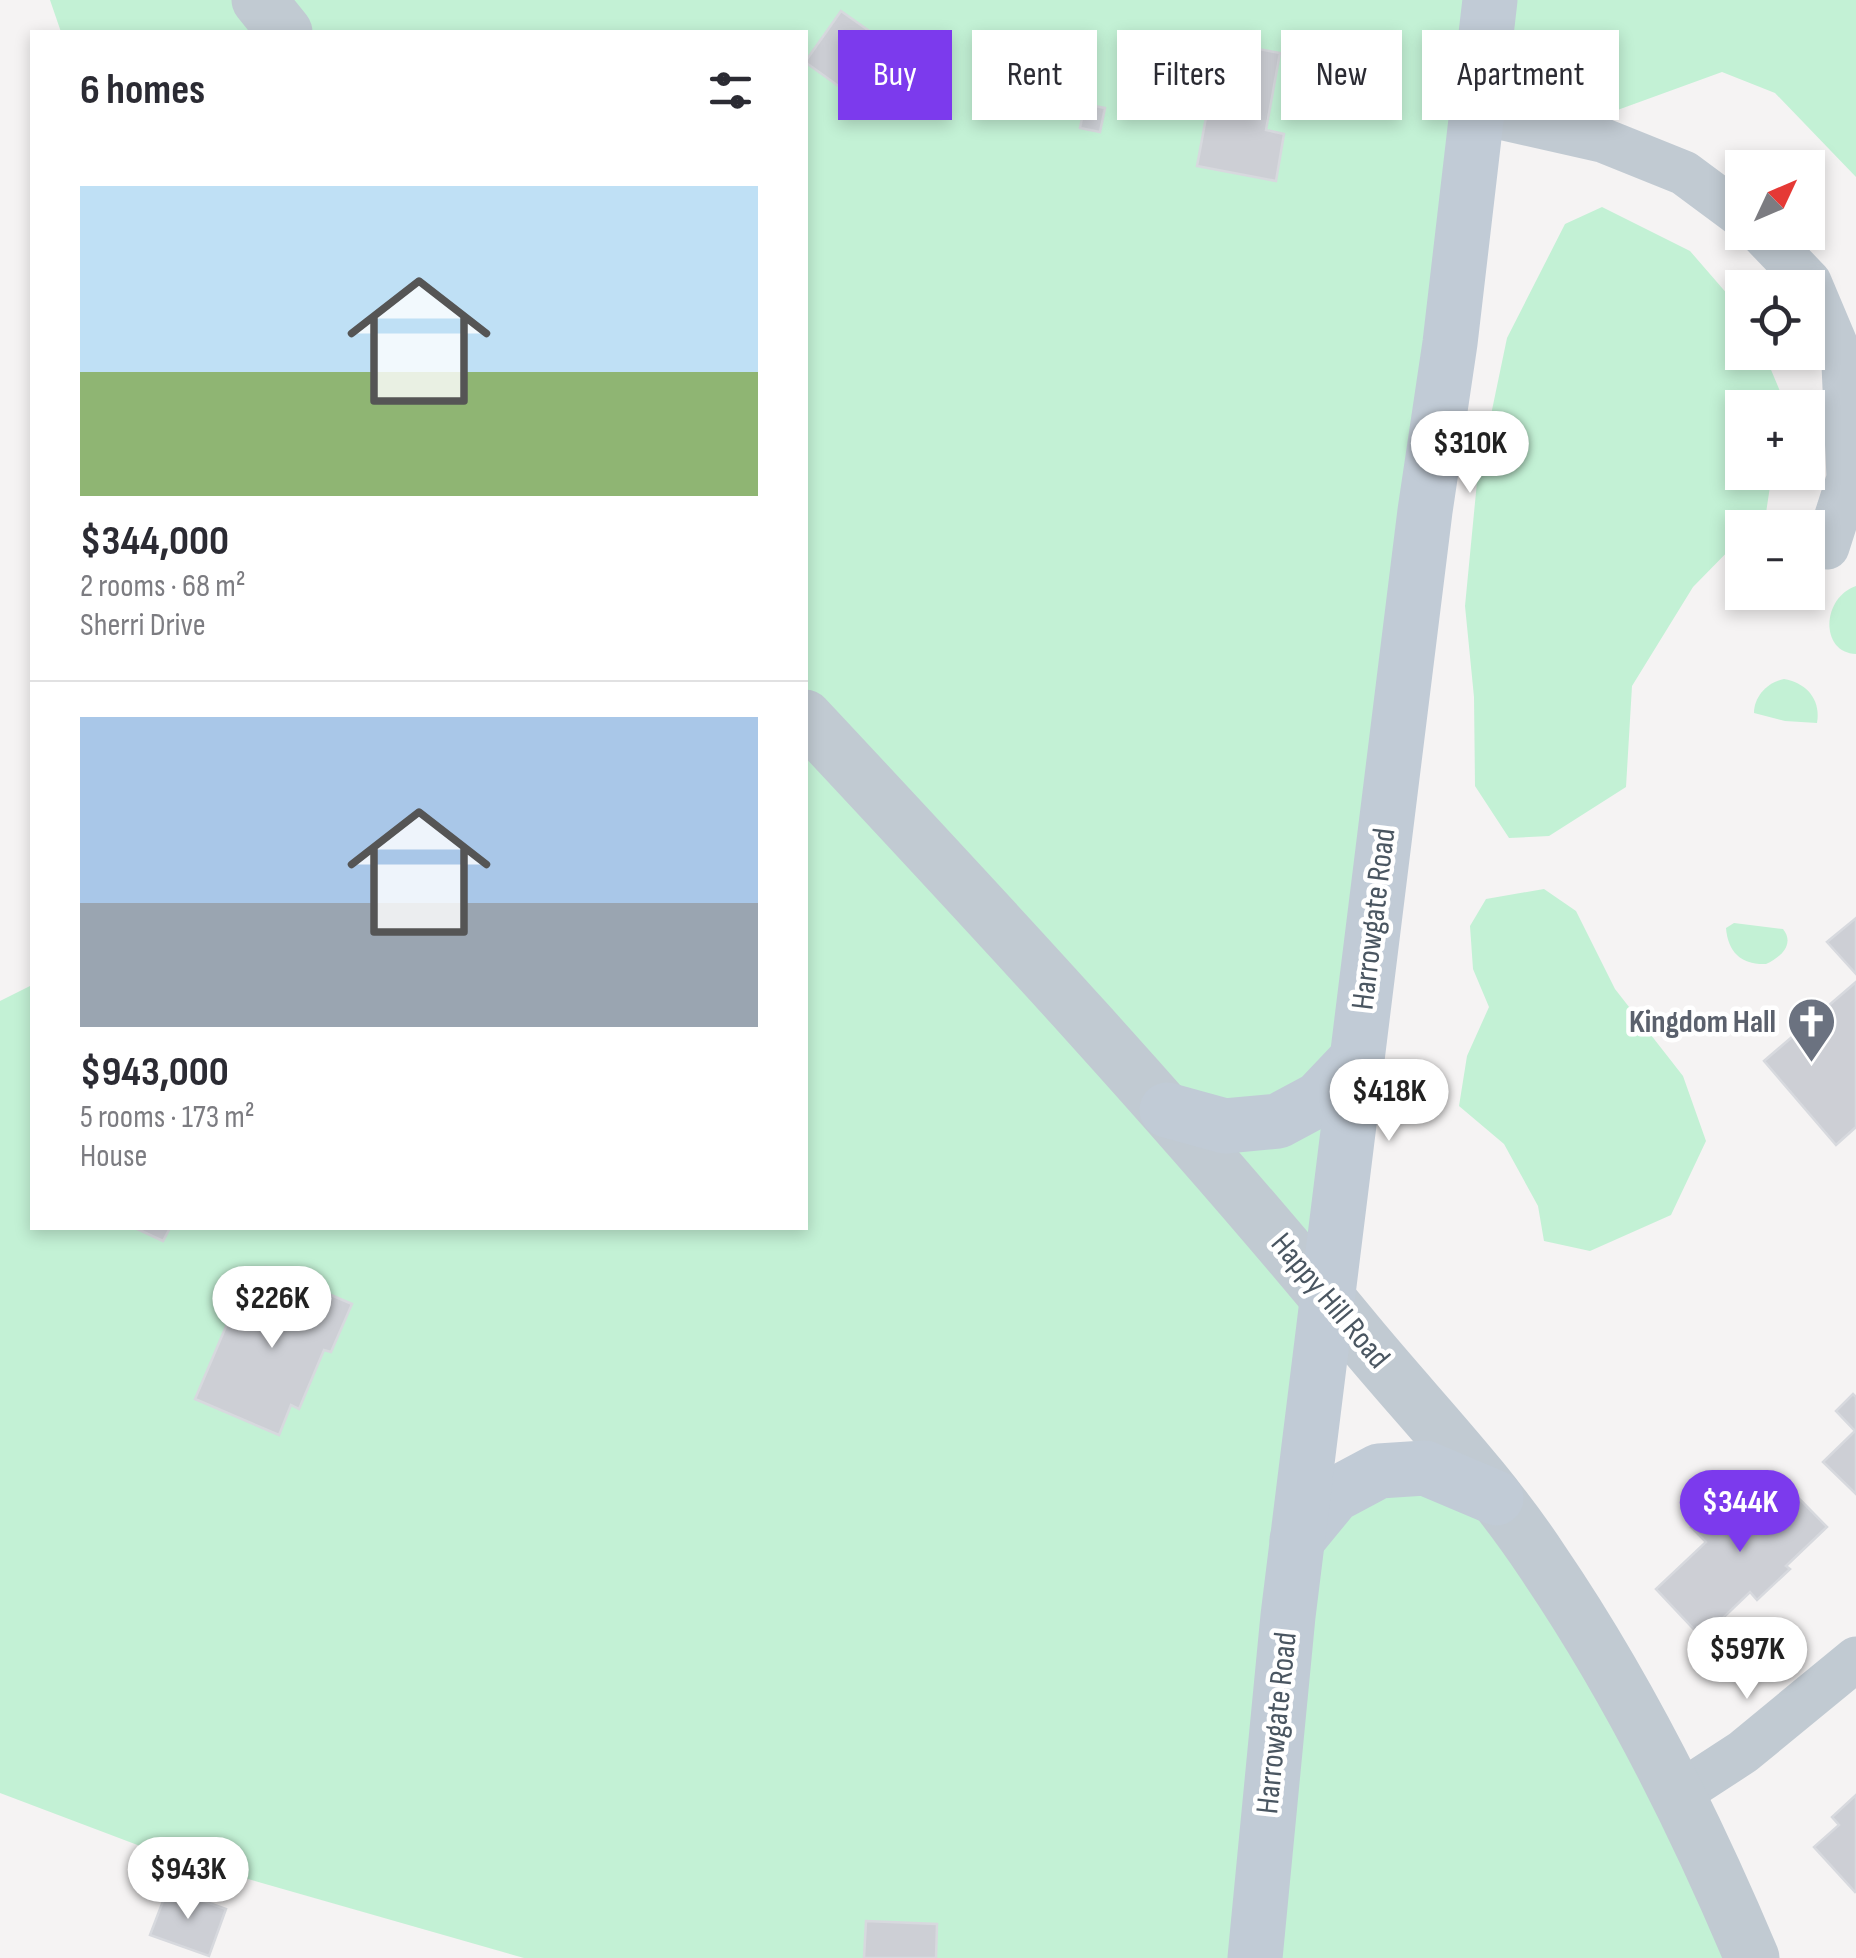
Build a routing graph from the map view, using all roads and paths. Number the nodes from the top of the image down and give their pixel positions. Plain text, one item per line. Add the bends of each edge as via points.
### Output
1 (260, 0) edge
2 (1490, 0) edge
3 (283, 30) edge
4 (1487, 30) edge
5 (1477, 120) edge
6 (1513, 120) edge
7 (1725, 203) edge
8 (1778, 250) edge
9 (1827, 547) dead end
10 (808, 721) edge
11 (1356, 1060) junction
12 (1167, 1110) junction
13 (1326, 1296) junction
14 (1496, 1498) junction
15 (1297, 1540) junction
16 (1856, 1660) edge
17 (1677, 1795) junction
18 (1255, 1958) edge
19 (1752, 1958) edge

1 - 3 street
2 - 4 main road, Harrowgate Road
5 - 11 main road, Harrowgate Road
6 - 7 street via 1602,140 1684,173
8 - 9 street via 1809,282 1844,365 1849,478
10 - 12 street, Happy Hill Road
11 - 12 main road via 1319,1099 1278,1121 1225,1126
11 - 13 main road, Harrowgate Road
12 - 13 street, Happy Hill Road
13 - 14 street, Happy Hill Road
13 - 15 main road, Harrowgate Road
14 - 15 main road via 1425,1468 1380,1471 1334,1495
14 - 17 street, Happy Hill Road via 1610,1668
15 - 18 main road, Harrowgate Road
16 - 17 street
17 - 19 street, Happy Hill Road

